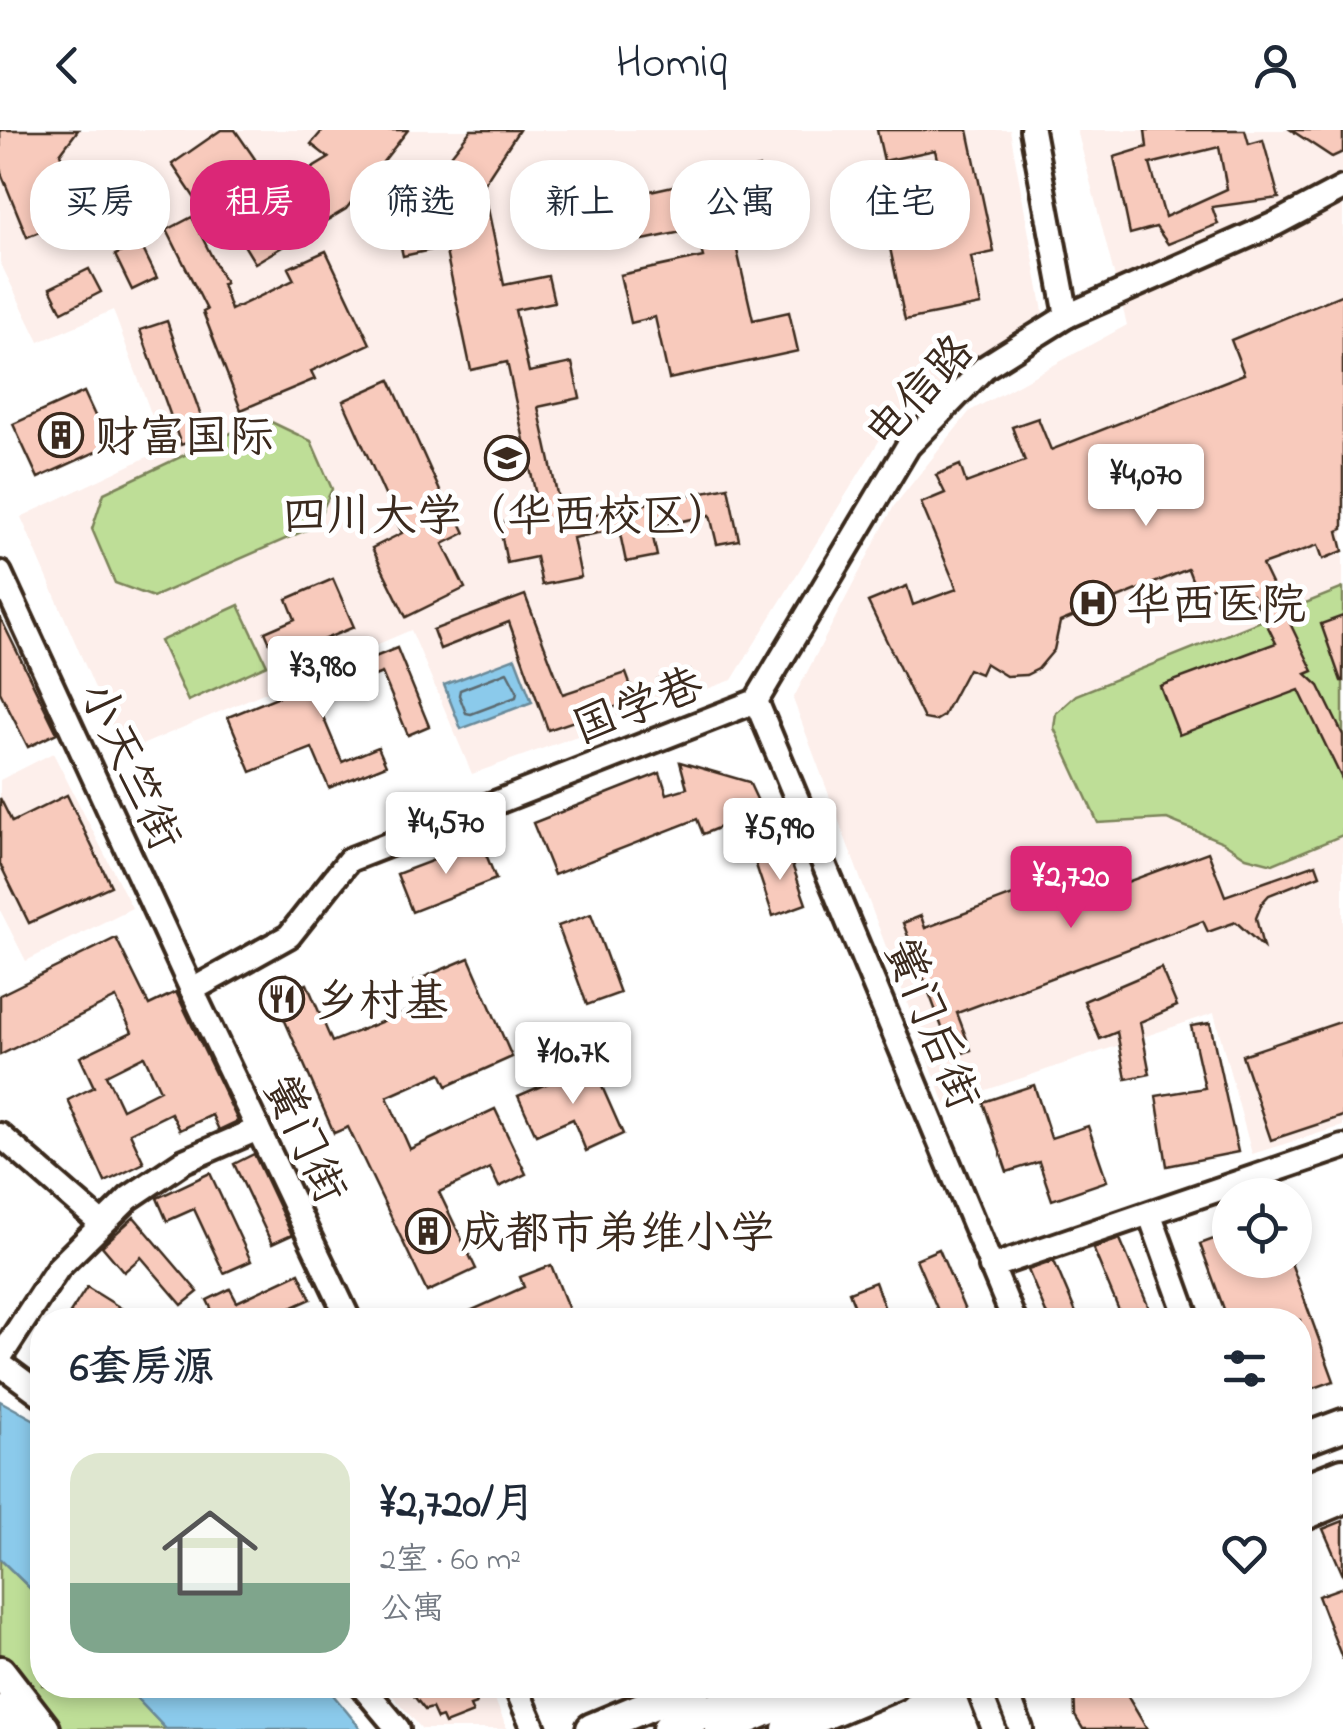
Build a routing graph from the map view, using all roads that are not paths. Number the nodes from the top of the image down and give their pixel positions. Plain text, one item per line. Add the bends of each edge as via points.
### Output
1 (1032, 130) edge
2 (1343, 188) edge
3 (1067, 316) junction
4 (0, 573) edge
5 (756, 701) junction
6 (192, 990) junction
7 (258, 1129) junction
8 (0, 1135) edge
9 (1343, 1146) edge
10 (1150, 1215) junction
11 (102, 1224) junction
12 (991, 1267) junction
13 (33, 1308) edge
14 (343, 1308) edge
15 (1009, 1308) edge
16 (1184, 1308) edge
17 (30, 1312) edge
18 (0, 1360) edge
19 (30, 1385) edge
20 (1343, 1425) edge
21 (1312, 1437) edge
22 (1343, 1452) edge
23 (1312, 1464) edge
24 (1343, 1474) edge
25 (1312, 1486) edge
26 (1343, 1498) edge
27 (1312, 1511) edge
28 (0, 1672) edge
29 (371, 1698) edge
30 (521, 1698) edge
31 (667, 1698) edge
32 (741, 1698) edge
33 (795, 1698) edge
34 (861, 1698) edge
35 (983, 1698) edge
36 (1009, 1698) edge
37 (0, 1711) edge
38 (14, 1729) edge
39 (44, 1729) edge
40 (398, 1729) edge
41 (534, 1729) edge
42 (592, 1729) edge
43 (668, 1729) edge
44 (720, 1729) edge
45 (788, 1729) edge
46 (994, 1729) edge
47 (1022, 1729) edge

1 - 3 street
2 - 3 street, 电信路
3 - 5 street, 电信路 via 984,368 908,446
4 - 6 street, 小天竺街
5 - 6 street, 国学巷 via 348,860 289,936
5 - 12 street, 黉门后街
6 - 7 street, 黉门街
7 - 11 street via 184,1161
7 - 14 street, 黉门街
8 - 11 street
9 - 10 street
10 - 12 street
10 - 16 street
11 - 13 street via 58,1268
12 - 15 street, 黉门后街
17 - 18 street
18 - 19 street
20 - 21 main road
22 - 23 main road
24 - 25 main road
26 - 27 main road
28 - 39 main road
29 - 40 street
30 - 41 street
31 - 42 main road
32 - 43 main road
33 - 44 main road
34 - 45 main road
35 - 46 street
36 - 47 street
37 - 38 main road

